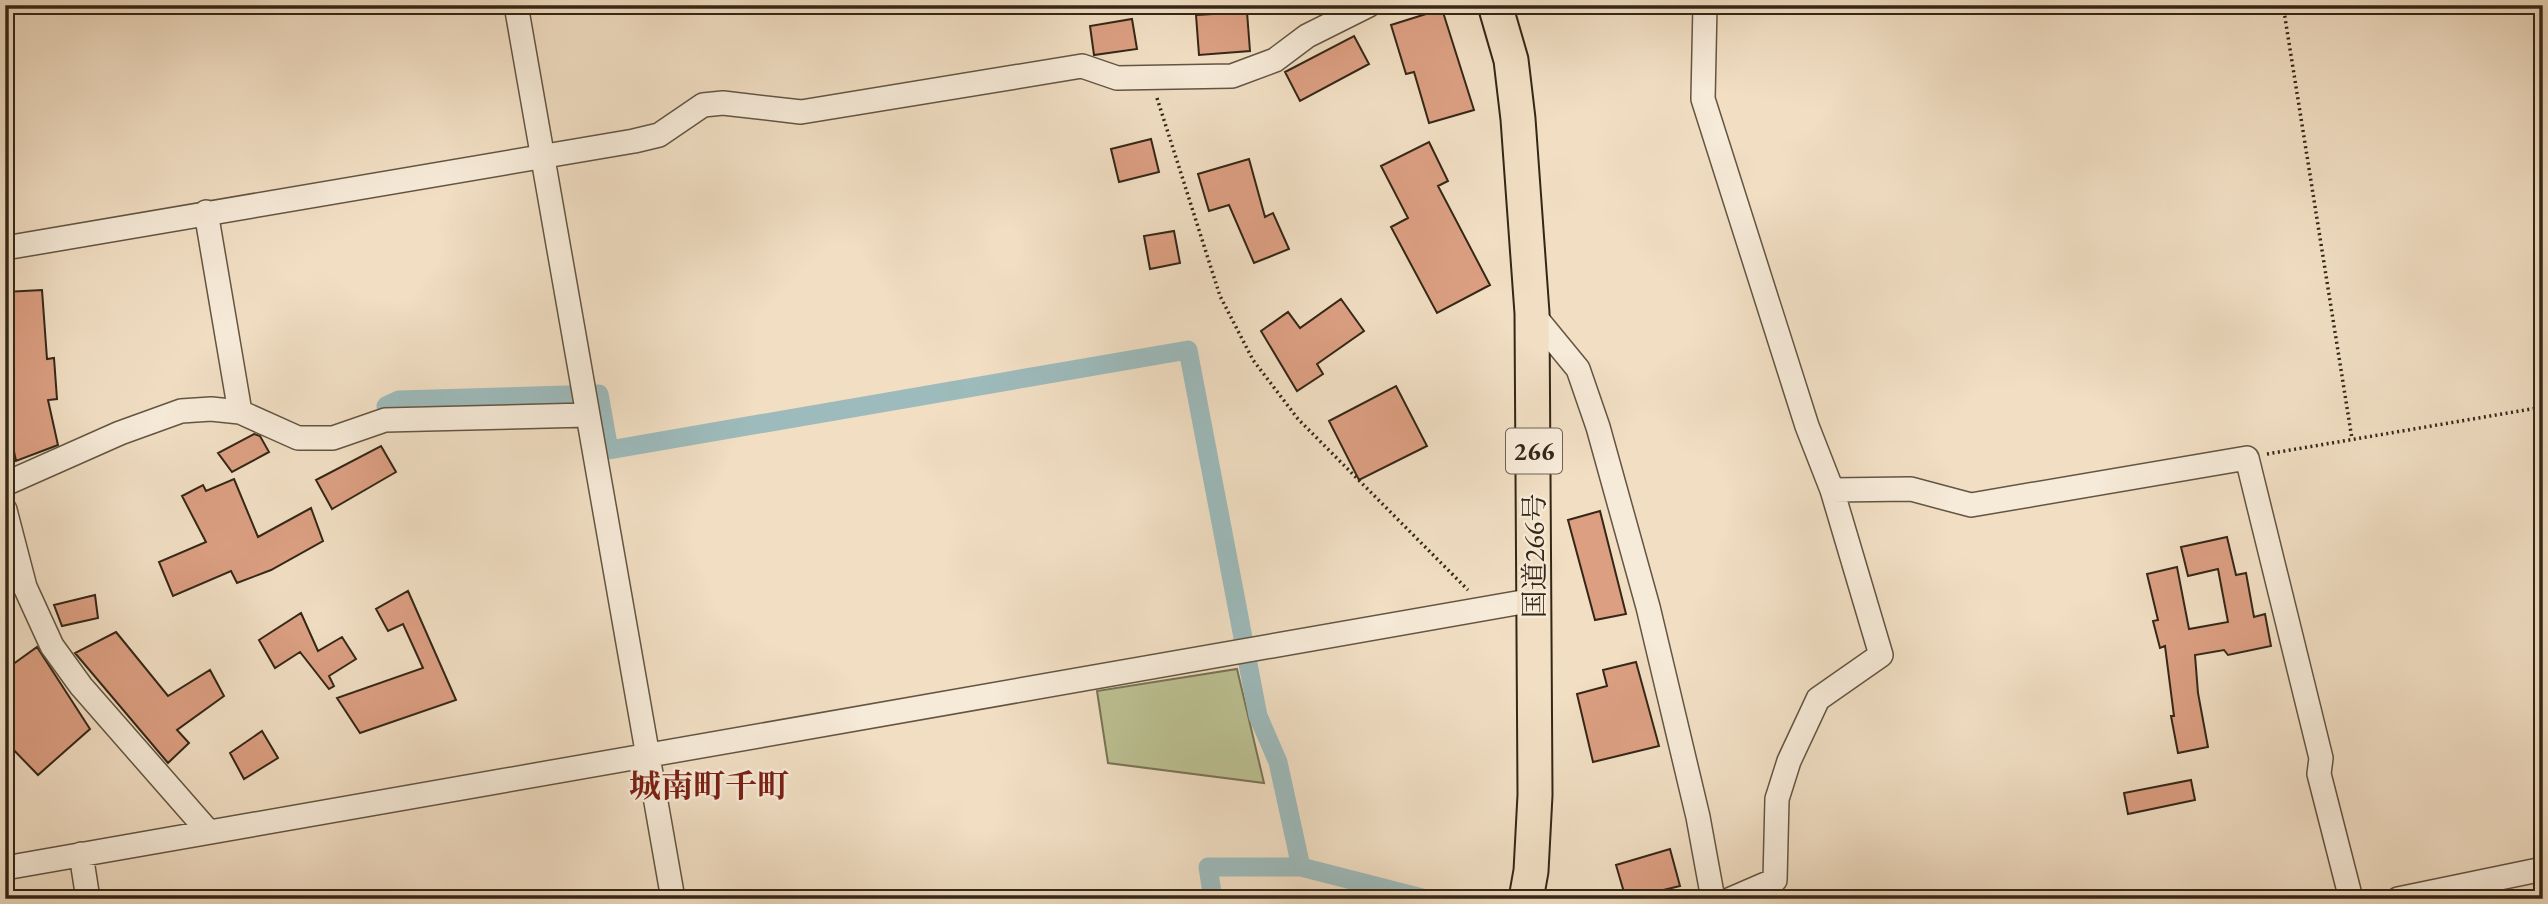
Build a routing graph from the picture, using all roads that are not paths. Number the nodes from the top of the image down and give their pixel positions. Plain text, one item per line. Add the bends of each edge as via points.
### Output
1 (516, 5) edge
2 (1369, 5) edge
3 (1495, 5) edge
4 (1705, 5) edge
5 (544, 157) junction
6 (206, 212) junction
7 (5, 248) edge
8 (1532, 313) junction
9 (240, 412) junction
10 (587, 415) junction
11 (5, 484) edge
12 (1832, 491) junction
13 (5, 510) edge
14 (1534, 600) junction
15 (645, 754) junction
16 (208, 831) junction
17 (81, 854) junction
18 (5, 868) edge
19 (2543, 869) edge
20 (88, 899) edge
21 (673, 899) edge
22 (1525, 899) edge
23 (1713, 899) edge
24 (1731, 899) edge
25 (2351, 899) edge
26 (2398, 899) edge

1 - 5 street
2 - 5 street via 1307,36 1275,60 1232,76 1117,78 1082,66 801,112 703,105 659,135
3 - 8 highway, 国道266号 / 266 via 1511,60
4 - 12 street via 1703,99
5 - 6 street
5 - 10 street
6 - 7 street
6 - 9 street
8 - 14 highway, 国道266号 / 266
8 - 23 street via 1578,369 1598,427 1648,607
9 - 10 street via 288,434 310,438 333,438 386,420
9 - 11 street via 181,411
10 - 15 street
12 - 24 street via 1881,655 1818,699 1777,799 1775,880
12 - 25 street via 1911,489 1971,505 2247,458
13 - 16 street via 25,587 52,646 81,686
14 - 15 street
14 - 22 highway, 国道266号 / 266 via 1535,795
15 - 16 street
15 - 21 street
16 - 17 street
17 - 18 street
17 - 20 street
19 - 26 street

